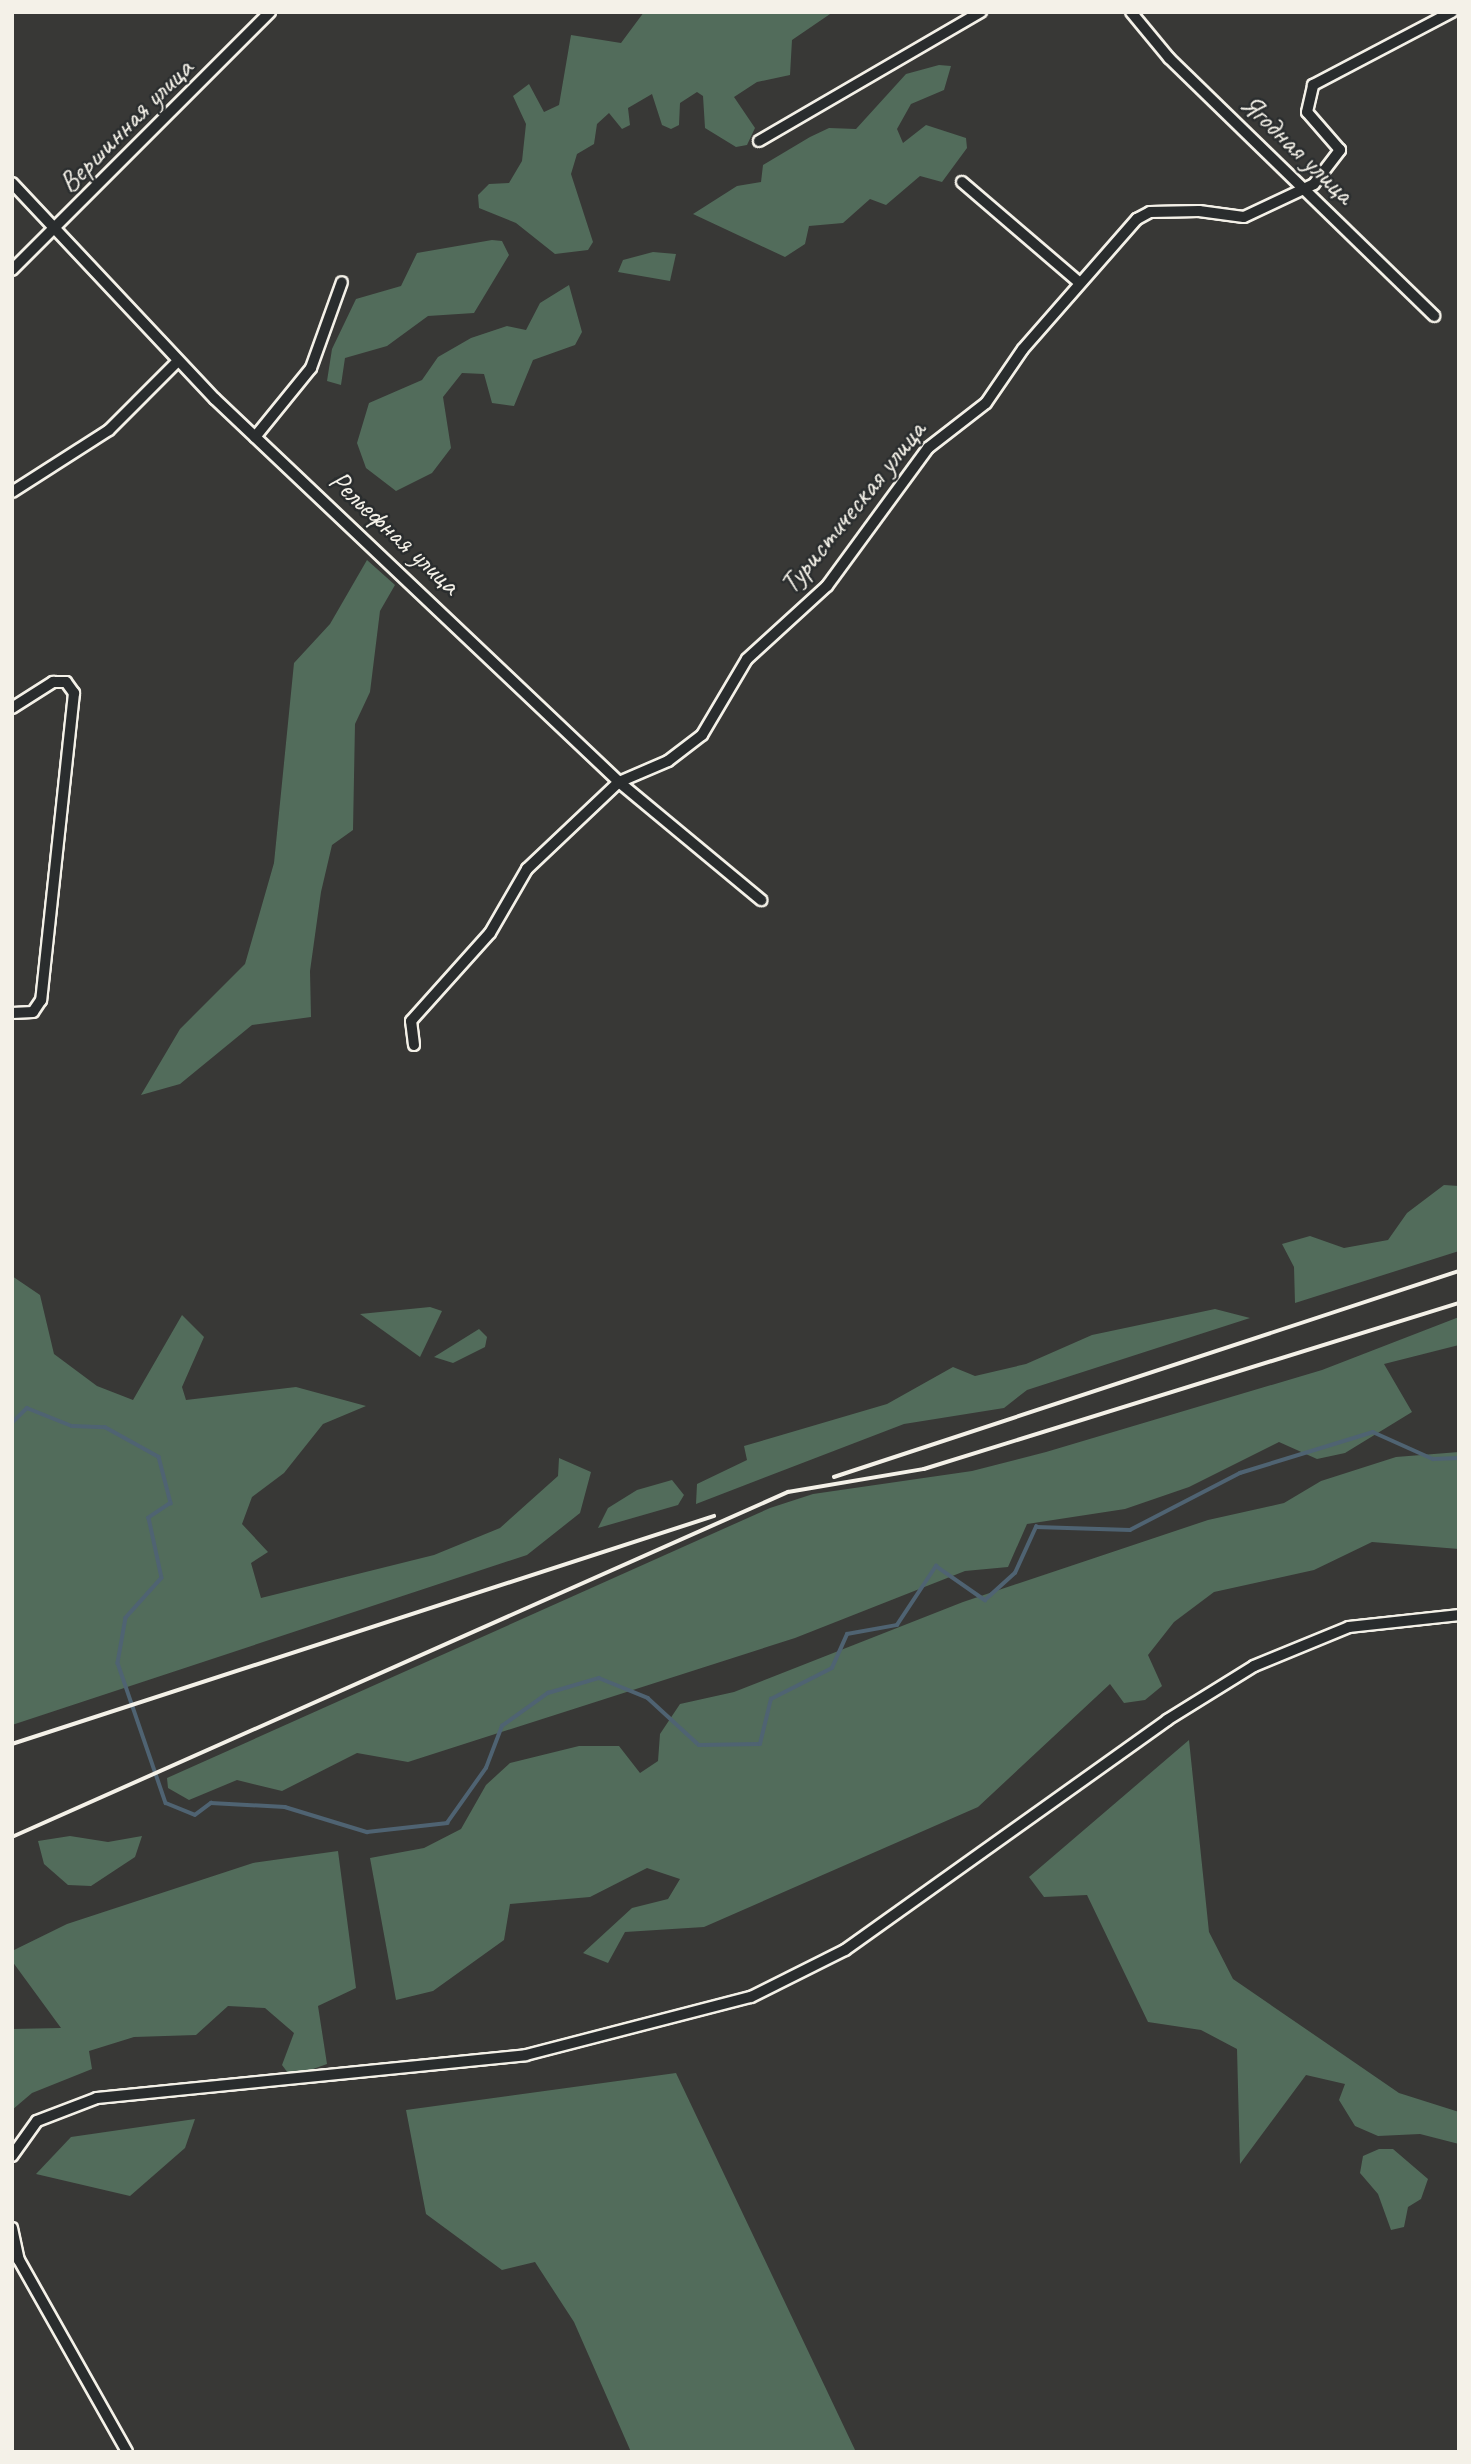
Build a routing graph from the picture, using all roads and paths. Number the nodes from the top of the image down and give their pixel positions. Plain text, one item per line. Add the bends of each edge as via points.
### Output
1 (270, 12) edge
2 (981, 12) edge
3 (1131, 12) edge
4 (1452, 12) edge
5 (759, 141) dead end
6 (12, 183) edge
7 (962, 183) dead end
8 (1304, 188) junction
9 (52, 233) junction
10 (12, 270) edge
11 (341, 282) dead end
12 (1080, 284) junction
13 (1434, 316) dead end
14 (177, 362) junction
15 (255, 437) junction
16 (12, 492) edge
17 (12, 708) edge
18 (619, 782) junction
19 (761, 900) dead end
20 (12, 1013) edge
21 (414, 1045) dead end
22 (1459, 1615) edge
23 (12, 2156) edge
24 (12, 2228) edge
25 (127, 2452) edge

1 - 9 street, Вершинная улица
2 - 5 street
3 - 8 street, Ягодная улица
4 - 8 street, Туристическая улица via 1313,85 1307,112 1340,150 1329,172
6 - 9 street, Рельефная улица
7 - 12 street
8 - 12 street, Туристическая улица via 1244,217 1199,211 1144,214
8 - 13 street, Ягодная улица
9 - 10 street, Вершинная улица
9 - 14 street, Рельефная улица
11 - 15 street via 311,368
12 - 18 street, Туристическая улица via 986,403 928,448 827,586 747,659 702,735 668,761
14 - 15 street, Рельефная улица
14 - 16 street via 108,430
15 - 18 street, Рельефная улица
17 - 20 street via 53,682 71,685 41,1000 33,1012
18 - 19 street, Рельефная улица
18 - 21 street, Туристическая улица via 527,869 490,933 411,1021
22 - 23 street via 1349,1627 1254,1666 1167,1720 845,1951 751,1997 526,2055 97,2098 37,2121
24 - 25 street via 19,2260

